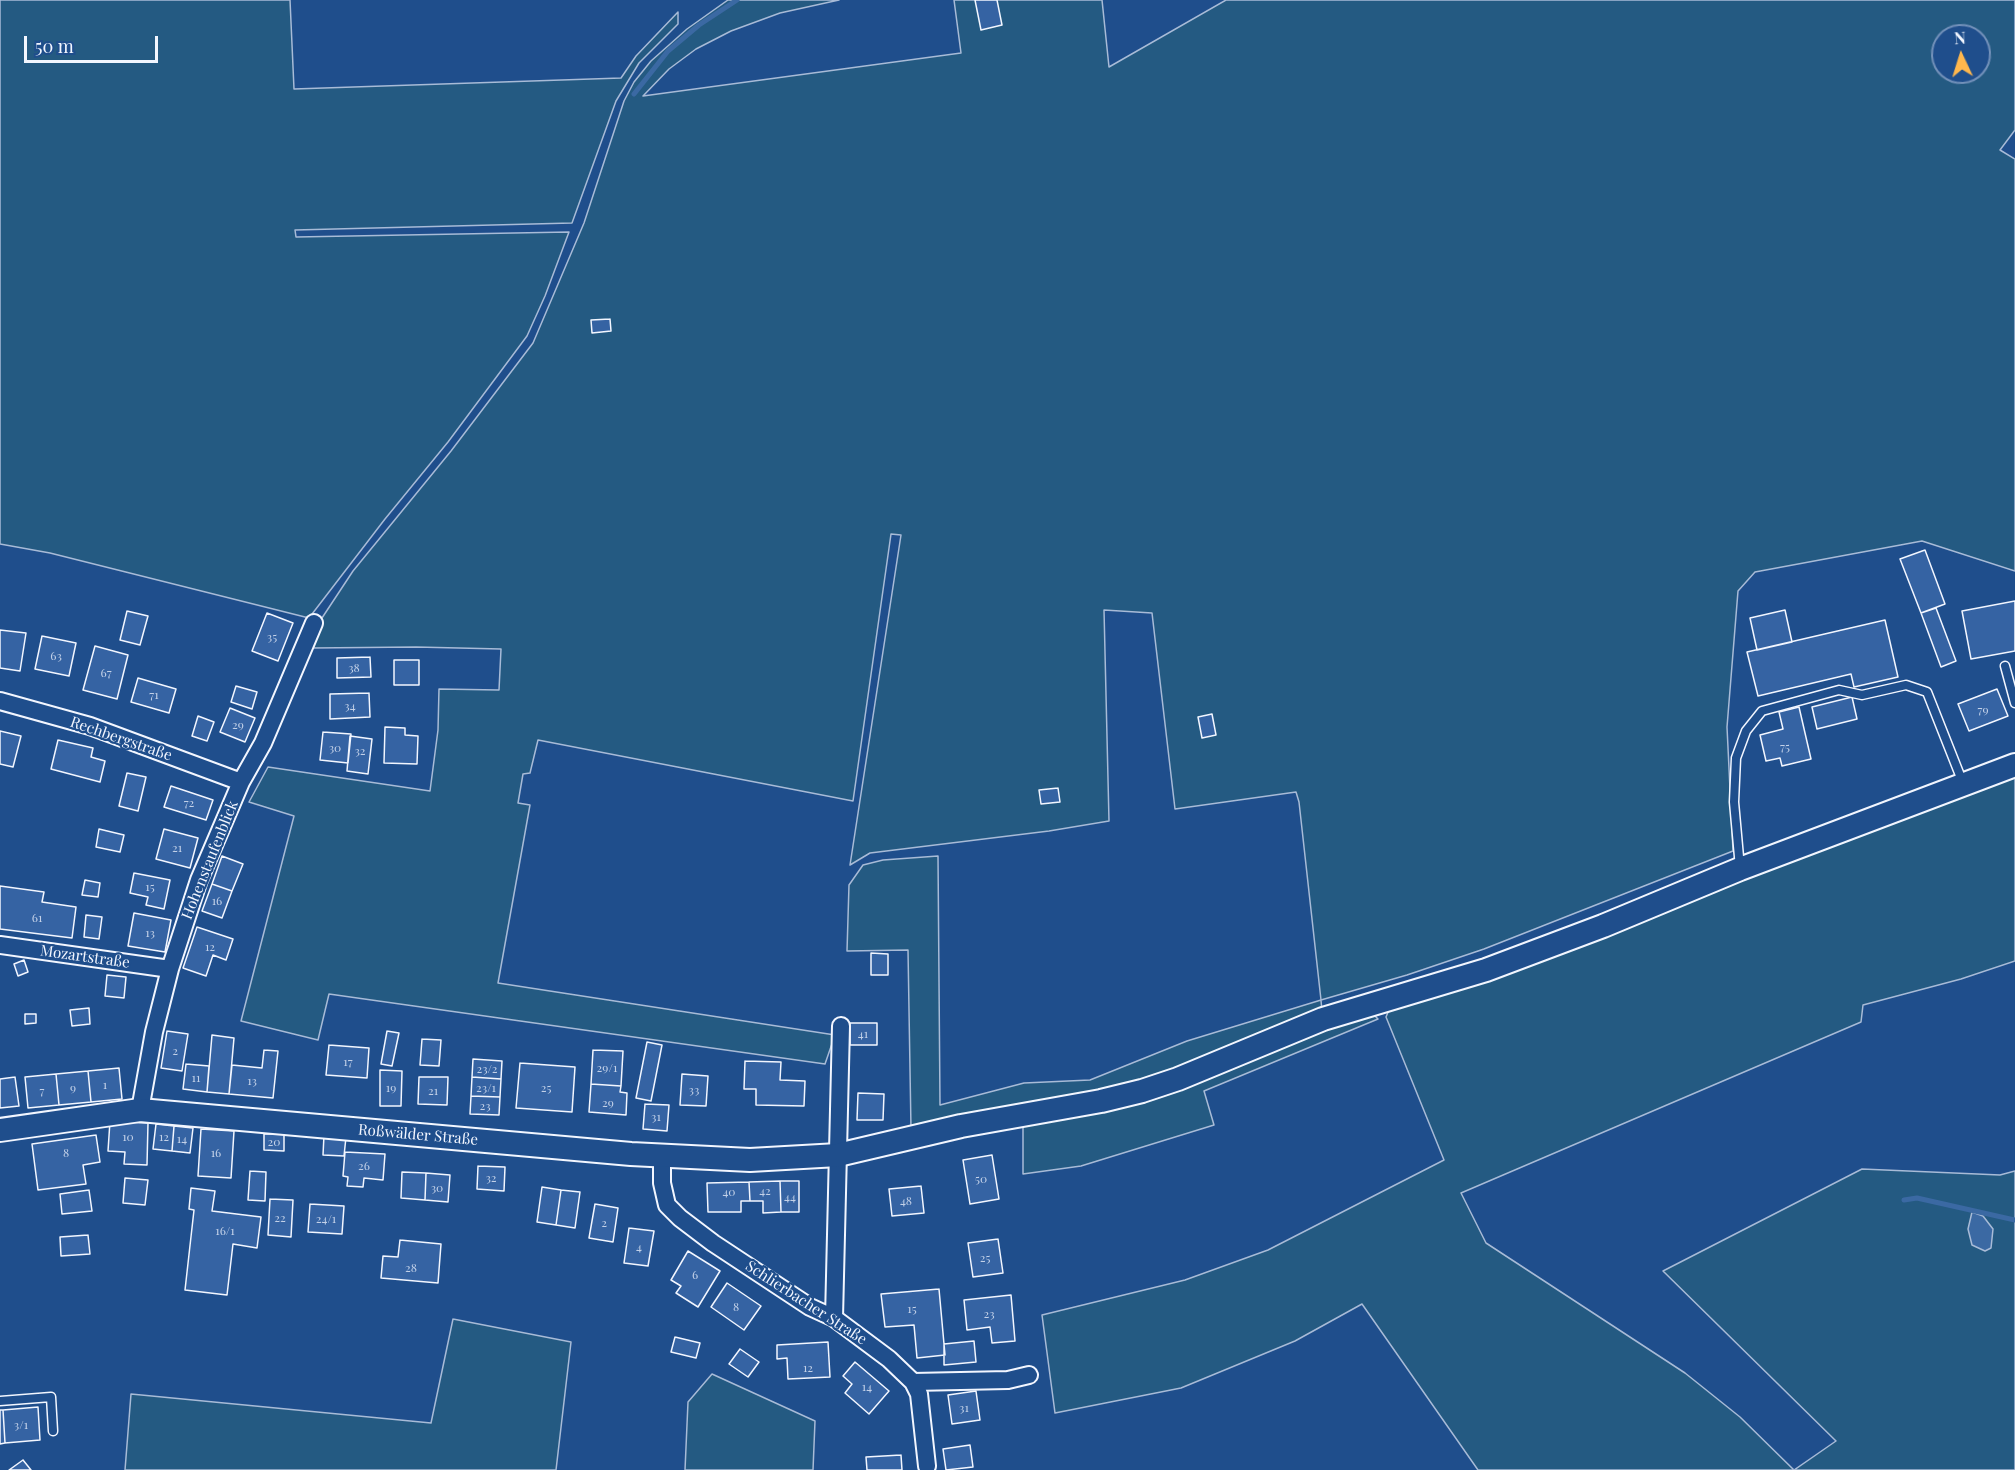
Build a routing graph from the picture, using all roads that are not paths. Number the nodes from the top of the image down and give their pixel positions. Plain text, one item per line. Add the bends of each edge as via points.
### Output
1 (314, 623) dead end
2 (2005, 666) dead end
3 (0, 701) edge
4 (2015, 703) edge
5 (2015, 765) edge
6 (241, 782) junction
7 (1963, 783) junction
8 (1740, 869) junction
9 (0, 945) edge
10 (170, 969) junction
11 (841, 1026) dead end
12 (140, 1110) junction
13 (0, 1130) edge
14 (838, 1155) junction
15 (662, 1156) junction
16 (834, 1318) junction
17 (1029, 1375) dead end
18 (913, 1382) junction
19 (0, 1401) edge
20 (53, 1431) dead end
21 (927, 1466) dead end

1 - 6 street, Hohenstaufenblick
2 - 4 lane
3 - 6 street, Rechbergstraße via 90,726
5 - 7 street, Roßwälder Straße
6 - 10 street, Hohenstaufenblick via 199,880
7 - 8 street, Roßwälder Straße
7 - 8 lane via 1927,692 1906,685 1862,695 1839,690 1762,711 1746,731 1737,758 1734,802
8 - 14 street, Roßwälder Straße via 1486,970 1323,1019 1142,1091 961,1126
9 - 10 street, Mozartstraße
10 - 12 street, Hohenstaufenblick
11 - 14 street
12 - 13 street, Roßwälder Straße
12 - 15 street, Roßwälder Straße
14 - 15 street, Roßwälder Straße via 750,1160
14 - 16 street
15 - 16 street, Schlierbacher Straße via 667,1205 680,1218 810,1307
16 - 18 street, Schlierbacher Straße
17 - 18 street via 1008,1380
18 - 21 street via 920,1401
19 - 20 lane via 51,1397

